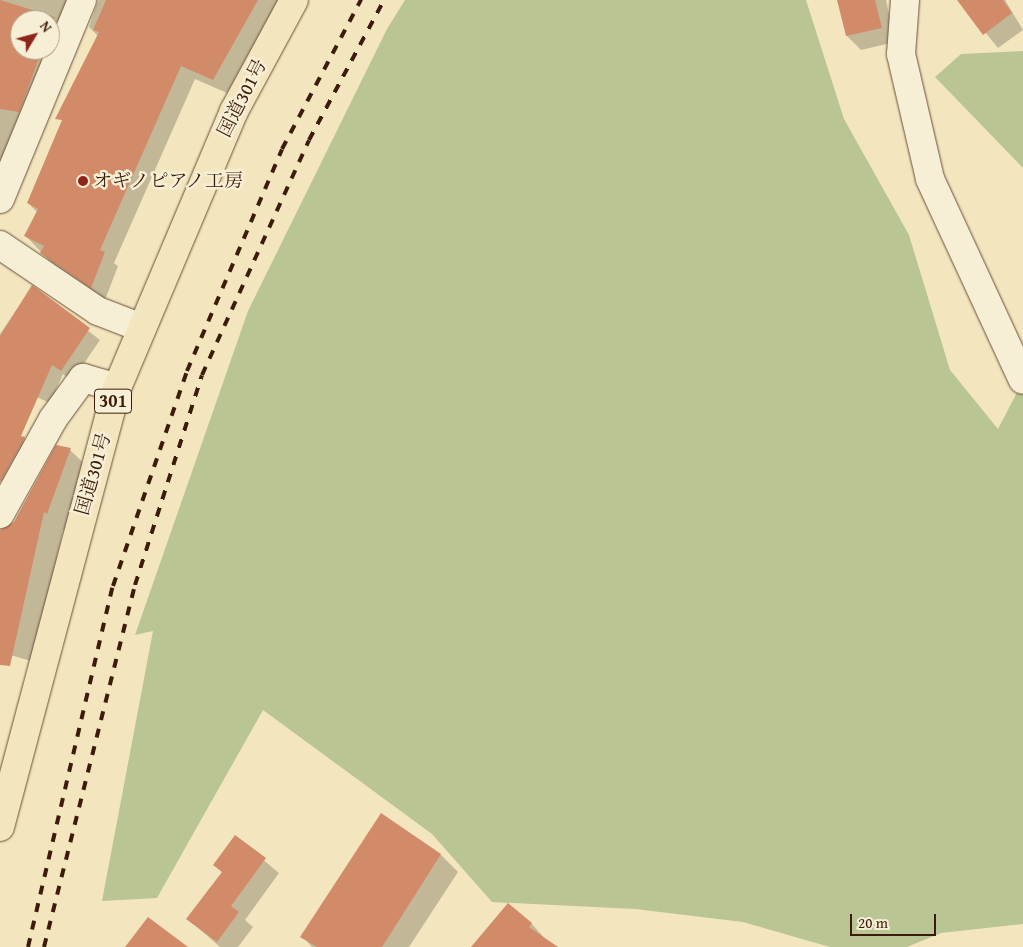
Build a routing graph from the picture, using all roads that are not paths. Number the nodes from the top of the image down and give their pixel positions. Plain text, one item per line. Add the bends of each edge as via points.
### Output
1 (82, 0) edge
2 (294, 0) edge
3 (905, 0) edge
4 (0, 199) edge
5 (0, 245) edge
6 (142, 328) junction
7 (1023, 380) edge
8 (117, 388) junction
9 (0, 514) edge
10 (4, 791) edge
11 (0, 828) edge

1 - 4 street
2 - 6 highway, 国道301号 / 301 via 234,110
3 - 7 street via 901,54 930,179
5 - 6 street via 98,311
6 - 8 highway, 国道301号 / 301
8 - 9 street via 83,378 53,419
8 - 10 highway, 国道301号 / 301
10 - 11 highway, 国道301号 / 301

